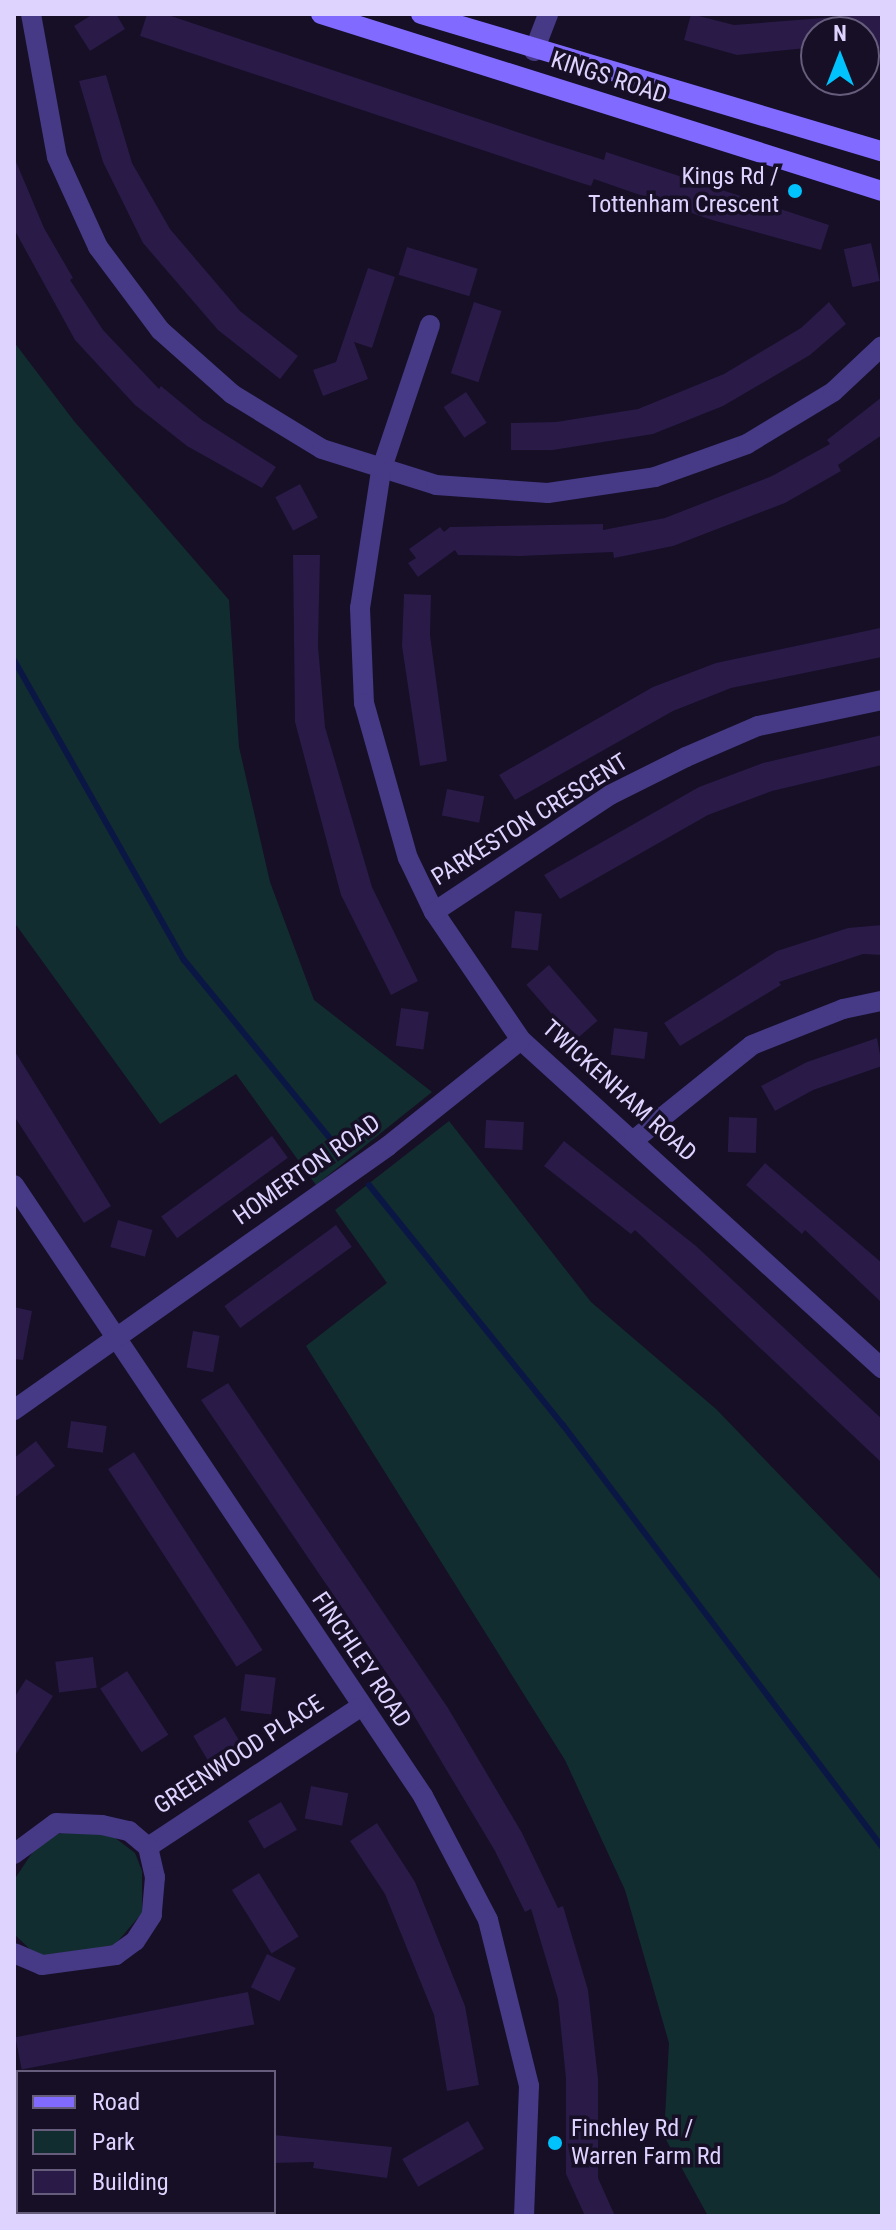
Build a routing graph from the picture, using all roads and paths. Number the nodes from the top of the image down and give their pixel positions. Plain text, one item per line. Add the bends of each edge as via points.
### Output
1 (31, 14) edge
2 (321, 14) edge
3 (421, 14) edge
4 (548, 14) edge
5 (534, 51) junction
6 (882, 151) edge
7 (882, 191) edge
8 (430, 325) dead end
9 (882, 346) edge
10 (381, 471) junction
11 (882, 700) edge
12 (434, 912) junction
13 (882, 1001) edge
14 (521, 1040) junction
15 (634, 1140) junction
16 (14, 1185) edge
17 (115, 1334) junction
18 (882, 1368) edge
19 (14, 1410) edge
20 (360, 1707) junction
21 (148, 1847) junction
22 (14, 1854) edge
23 (14, 1953) edge
24 (524, 2216) edge

1 - 10 street via 57,157 98,247 160,330 232,394 322,449
2 - 7 main road, KINGS ROAD
3 - 5 main road, KINGS ROAD
4 - 5 street
5 - 6 main road, KINGS ROAD
8 - 10 street, TWICKENHAM ROAD
9 - 10 street via 833,392 747,444 655,477 548,493 436,485
10 - 12 street, TWICKENHAM ROAD via 360,608 364,703 408,858
11 - 12 street, PARKESTON CRESCENT via 758,726 686,757 610,795
12 - 14 street, TWICKENHAM ROAD
13 - 15 street via 843,1009 752,1045
14 - 15 street, TWICKENHAM ROAD
14 - 17 street, HOMERTON ROAD via 388,1146
15 - 18 street, TWICKENHAM ROAD
16 - 17 street, FINCHLEY ROAD
17 - 19 street, HOMERTON ROAD
17 - 20 street, FINCHLEY ROAD
20 - 21 street, GREENWOOD PLACE
20 - 24 street, FINCHLEY ROAD via 423,1796 488,1920 529,2086
21 - 22 street, GREENWOOD PLACE via 129,1831 56,1823
21 - 23 street, GREENWOOD PLACE via 155,1877 152,1915 135,1941 116,1955 92,1961 42,1965

